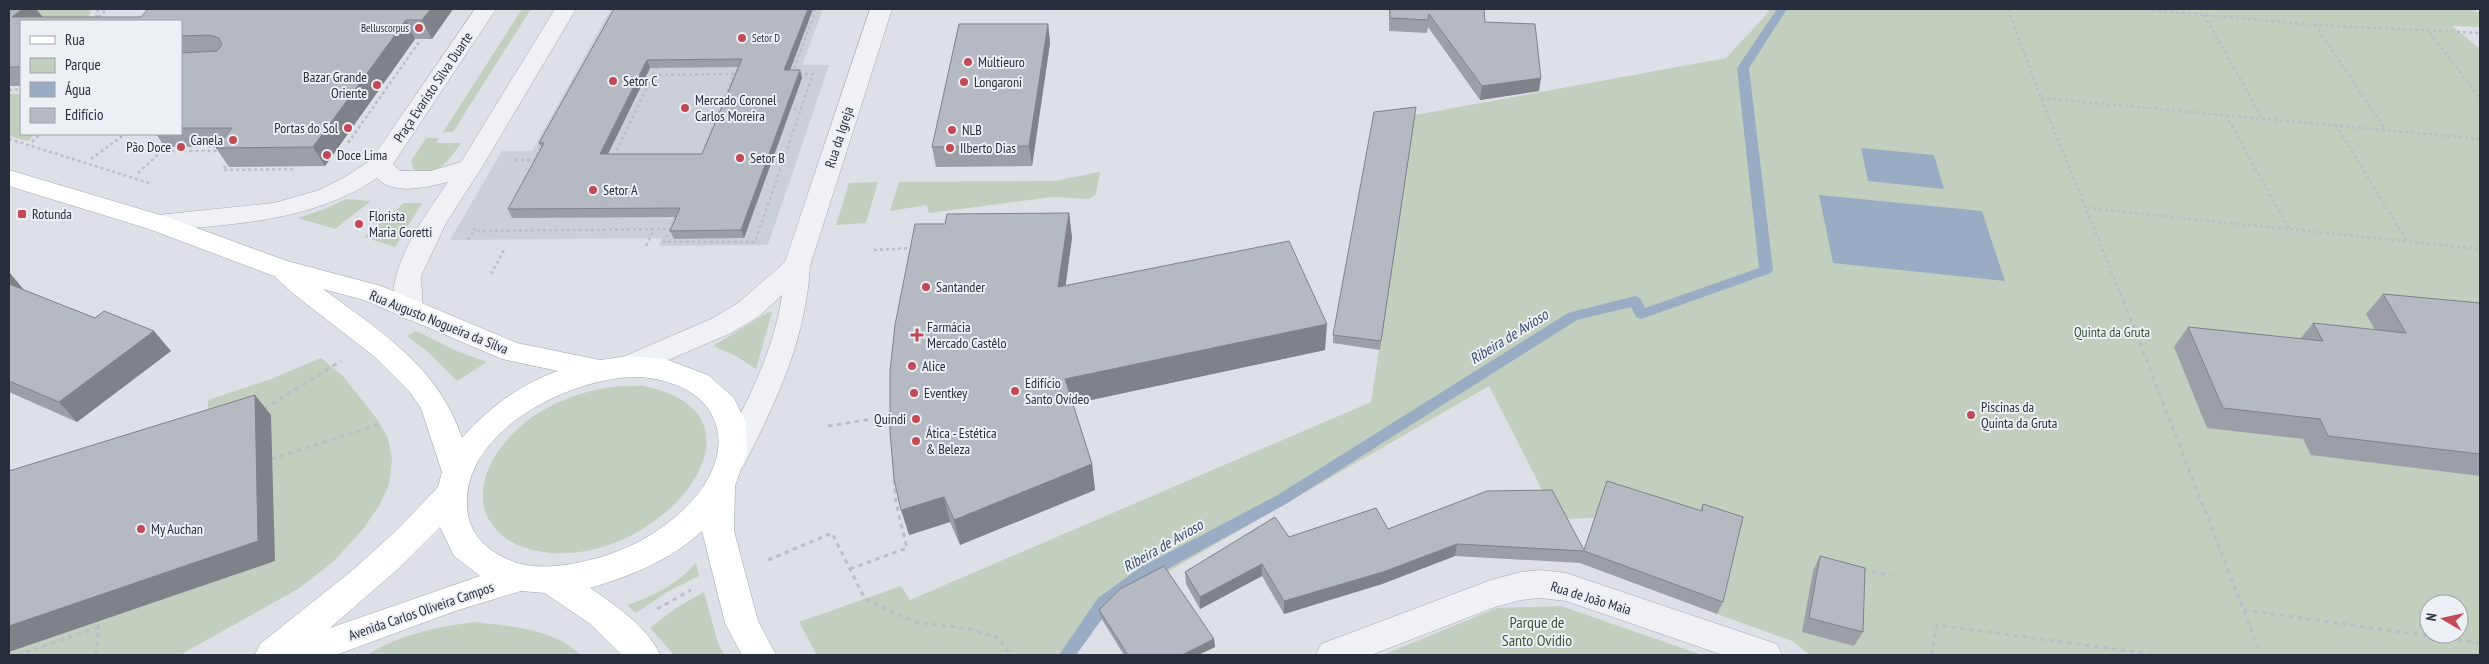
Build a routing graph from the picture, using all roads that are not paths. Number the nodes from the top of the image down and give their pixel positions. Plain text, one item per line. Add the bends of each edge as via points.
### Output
1 (485, 9) edge
2 (565, 9) edge
3 (881, 9) edge
4 (380, 165) junction
5 (470, 168) junction
6 (9, 178) edge
7 (158, 223) junction
8 (797, 266) junction
9 (279, 268) junction
10 (409, 310) junction
11 (615, 368) junction
12 (726, 473) junction
13 (454, 482) junction
14 (518, 578) junction
15 (551, 580) junction
16 (272, 655) edge
17 (297, 655) edge
18 (644, 655) edge
19 (759, 655) edge
20 (1333, 655) edge
21 (1765, 655) edge

1 - 4 street, Praça Evaristo Silva Duarte
2 - 5 street
3 - 8 street, Rua da Igreja
4 - 5 street via 391,176 415,180
4 - 7 street, Praça Evaristo Silva Duarte via 311,203 276,212
5 - 10 street via 417,254 408,276
6 - 7 main road, Rua Augusto Nogueira da Silva
7 - 9 main road, Rua Augusto Nogueira da Silva
8 - 11 street, Rua da Igreja via 748,310 721,326
8 - 12 street, Rua da Igreja via 793,307 779,354 762,402
9 - 10 main road, Rua Augusto Nogueira da Silva via 372,293
9 - 13 main road, Rua Augusto Nogueira da Silva via 400,363 432,402 448,440
10 - 11 main road, Rua Augusto Nogueira da Silva via 512,352
11 - 12 main road via 646,366 684,374 713,392 731,419 734,442
11 - 13 main road via 549,386 506,411 474,443
12 - 15 main road via 689,524 647,554 591,574
12 - 19 main road via 718,531 742,623
13 - 14 main road, Rua Augusto Nogueira da Silva via 450,513 463,544 473,556 490,567
13 - 16 main road via 424,525 353,592
14 - 15 main road
14 - 17 main road, Avenida Carlos Oliveira Campos via 452,598
15 - 18 main road via 595,608 626,633
20 - 21 street, Rua de João Maia via 1491,594 1540,584 1566,588

